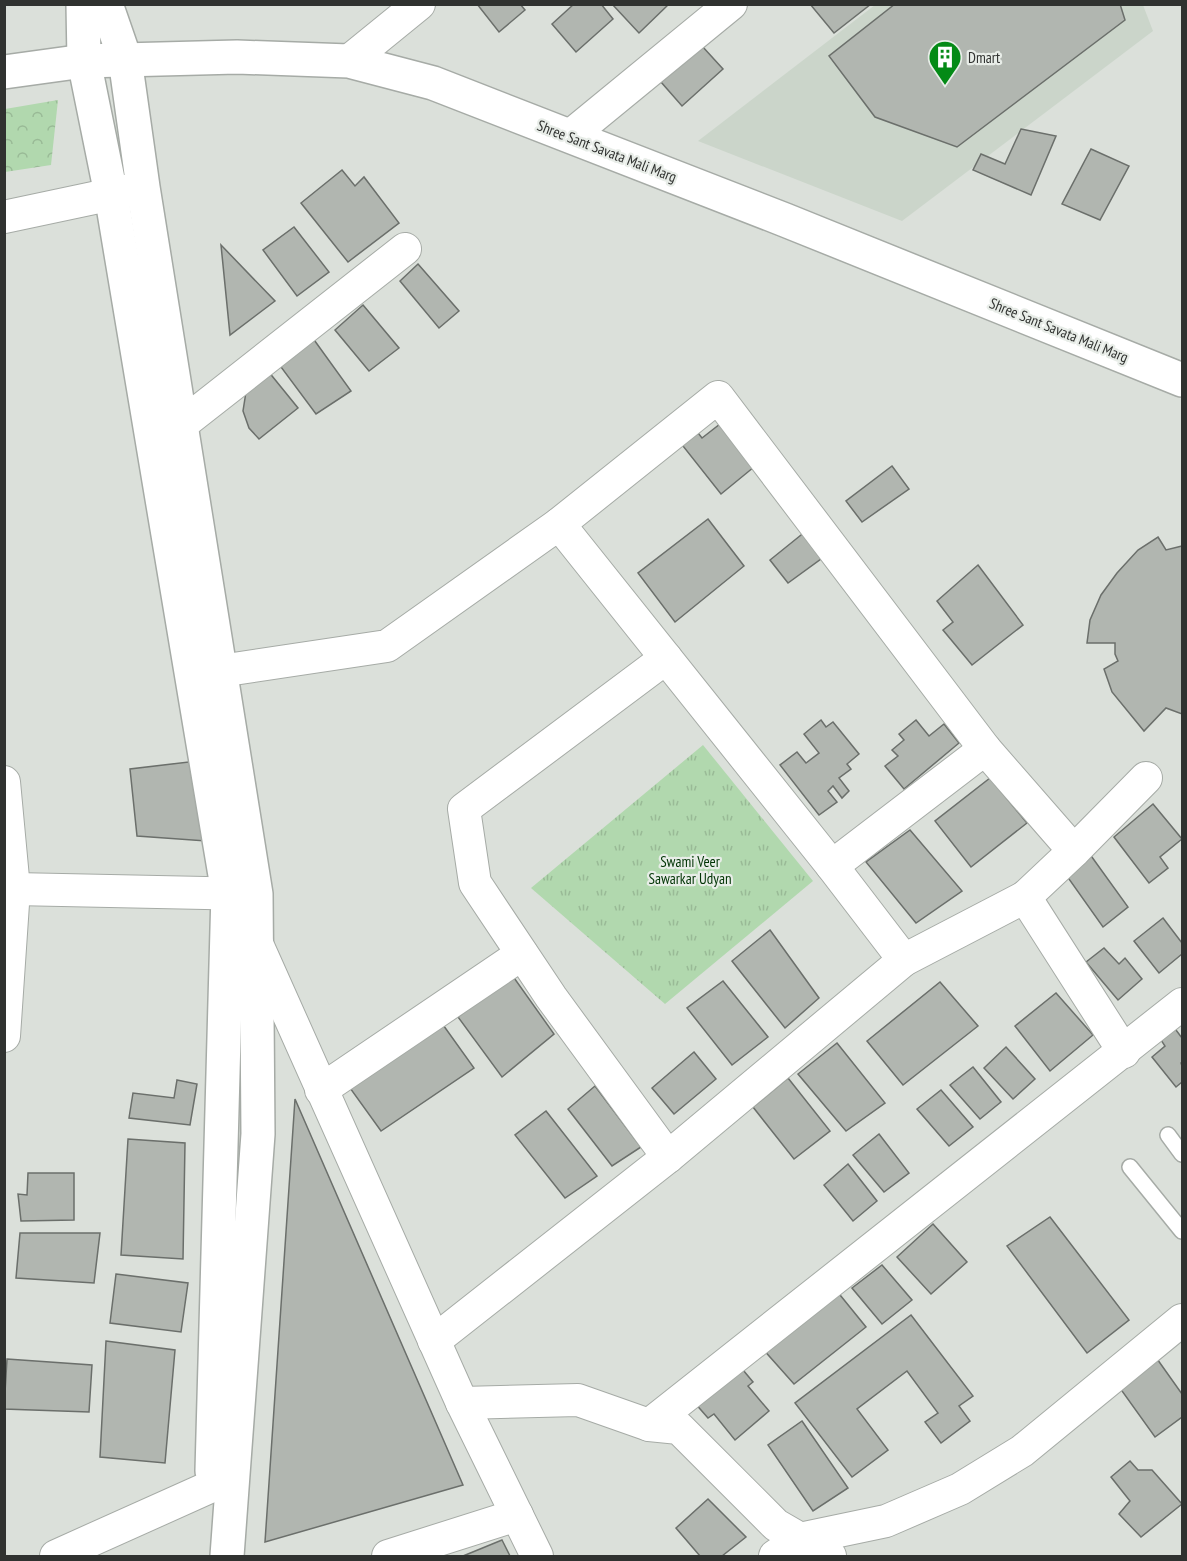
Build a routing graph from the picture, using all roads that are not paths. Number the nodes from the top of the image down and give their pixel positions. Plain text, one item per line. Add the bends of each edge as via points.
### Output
1 (83, 4) edge
2 (106, 4) edge
3 (419, 4) edge
4 (731, 4) edge
5 (125, 59) junction
6 (84, 61) junction
7 (348, 61) junction
8 (4, 72) edge
9 (570, 136) junction
10 (143, 187) junction
11 (111, 194) junction
12 (4, 217) edge
13 (405, 249) dead end
14 (1182, 380) edge
15 (181, 425) junction
16 (560, 524) junction
17 (666, 658) junction
18 (220, 671) junction
19 (985, 750) junction
20 (1146, 778) dead end
21 (4, 782) edge
22 (1074, 851) junction
23 (832, 866) junction
24 (14, 889) junction
25 (242, 894) junction
26 (1025, 897) junction
27 (256, 944) junction
28 (522, 954) junction
29 (904, 960) junction
30 (1182, 1004) edge
31 (4, 1036) edge
32 (1124, 1052) junction
33 (321, 1090) junction
34 (1168, 1135) dead end
35 (1182, 1154) edge
36 (668, 1157) junction
37 (1130, 1167) dead end
38 (1182, 1231) edge
39 (1182, 1320) edge
40 (434, 1341) junction
41 (462, 1403) junction
42 (649, 1425) junction
43 (212, 1486) junction
44 (517, 1515) junction
45 (788, 1548) edge
46 (56, 1557) edge
47 (206, 1557) edge
48 (227, 1557) edge
49 (388, 1557) edge
50 (537, 1557) edge
51 (830, 1557) edge

1 - 6 main road
2 - 5 main road
3 - 7 street
4 - 9 street
5 - 6 main road, Shree Sant Savata Mali Marg
5 - 7 main road, Shree Sant Savata Mali Marg via 237,57
5 - 10 main road
6 - 8 main road, Shree Sant Savata Mali Marg
6 - 11 main road
7 - 9 main road, Shree Sant Savata Mali Marg via 433,83
9 - 14 main road, Shree Sant Savata Mali Marg
10 - 11 street
10 - 15 main road
11 - 12 street
11 - 25 main road
13 - 15 street
15 - 18 main road
16 - 17 street
16 - 18 street via 387,646
16 - 19 street via 718,397
17 - 23 street
17 - 28 street via 464,809 475,884
18 - 25 main road
19 - 22 street
19 - 23 street
20 - 22 street
21 - 24 street
22 - 26 street
23 - 29 street
24 - 25 street
24 - 31 street
25 - 27 main road
25 - 43 main road
26 - 29 street
26 - 32 street
27 - 33 street
27 - 48 main road via 258,1134
28 - 33 street
28 - 36 street
29 - 36 street
30 - 32 street
32 - 42 street
33 - 40 street
34 - 35 lane
36 - 40 street
37 - 38 lane
39 - 45 street via 1022,1451 960,1489 886,1521
40 - 41 street
41 - 42 street via 578,1400
41 - 44 street
42 - 45 street via 679,1428 776,1525
43 - 46 street
43 - 47 main road
44 - 49 street
44 - 50 street
45 - 51 street

